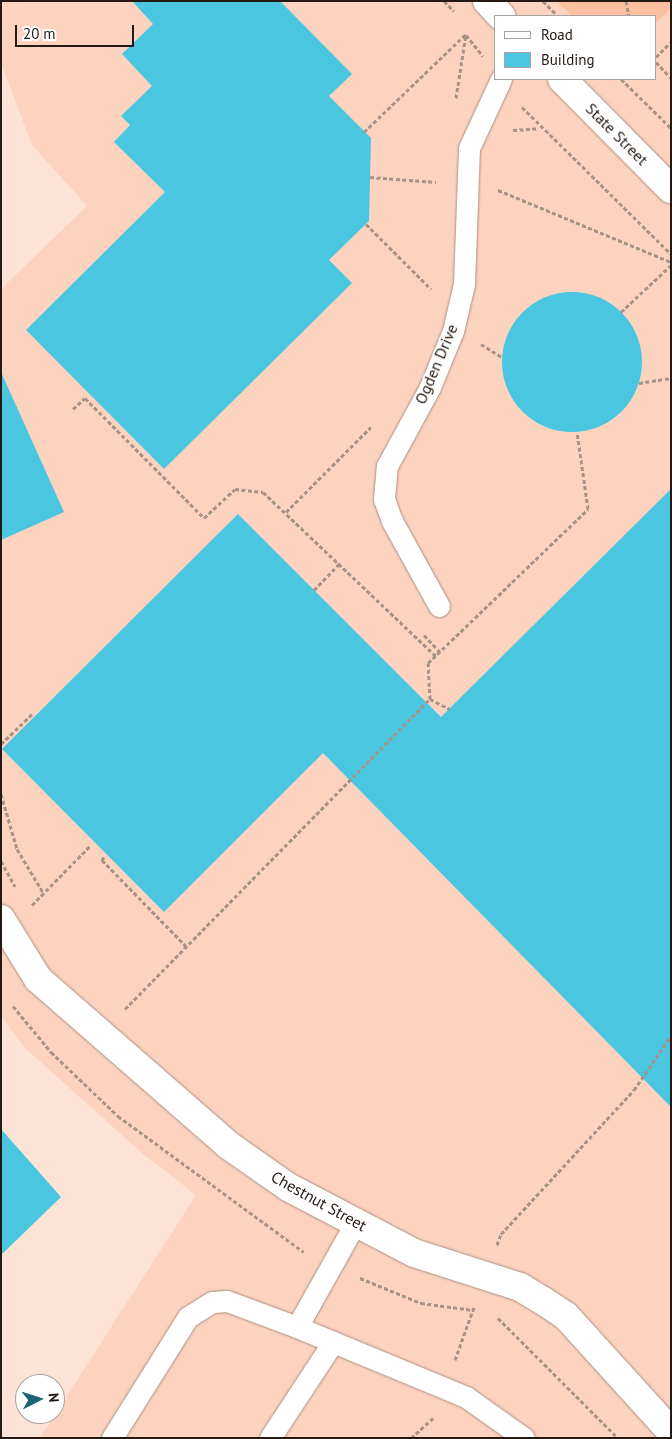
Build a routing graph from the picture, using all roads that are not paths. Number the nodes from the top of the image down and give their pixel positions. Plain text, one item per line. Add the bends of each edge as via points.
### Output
1 (487, 1) edge
2 (500, 15) edge
3 (501, 80) edge
4 (563, 80) edge
5 (671, 189) edge
6 (439, 606) dead end
7 (4, 932) edge
8 (356, 1222) junction
9 (297, 1327) junction
10 (332, 1342) junction
11 (500, 1431) edge
12 (671, 1432) edge
13 (112, 1438) edge
14 (270, 1438) edge
15 (524, 1438) edge

1 - 2 street
3 - 6 lane, Ogden Drive via 469,148 464,284 453,331 430,387 387,466 384,499 404,550
4 - 5 street, State Street
7 - 8 street, Chestnut Street via 38,979 228,1145 288,1187
8 - 9 lane
8 - 12 street, Chestnut Street via 414,1253 520,1288 566,1316
9 - 10 lane
9 - 13 lane via 227,1301 200,1308 188,1317
10 - 11 lane via 466,1397
10 - 14 lane
11 - 15 lane

